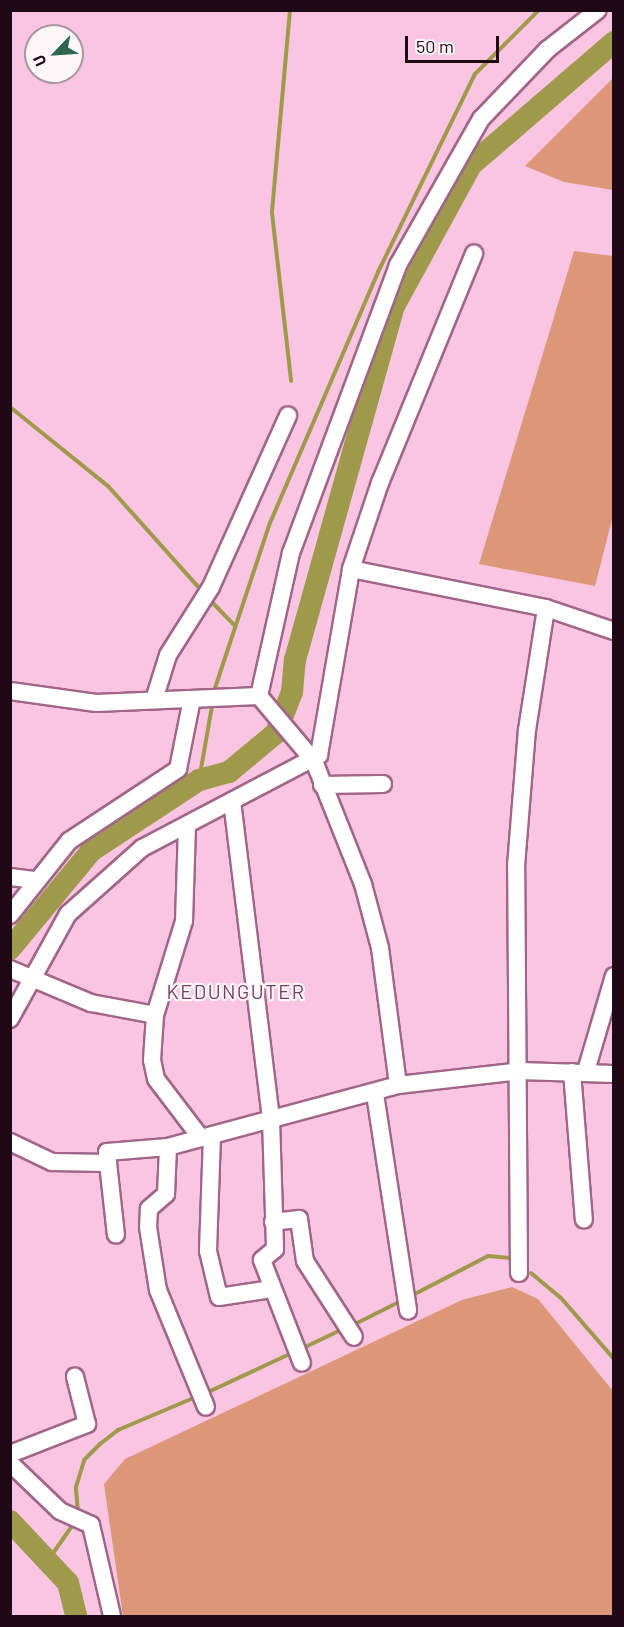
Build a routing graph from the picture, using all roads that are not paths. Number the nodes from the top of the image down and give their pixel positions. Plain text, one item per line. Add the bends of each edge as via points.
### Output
1 (598, 10) edge
2 (474, 254) dead end
3 (288, 416) dead end
4 (351, 569) junction
5 (546, 608) junction
6 (614, 631) edge
7 (10, 691) edge
8 (198, 698) junction
9 (257, 699) junction
10 (154, 700) junction
11 (314, 761) junction
12 (383, 784) dead end
13 (322, 785) junction
14 (232, 801) junction
15 (187, 826) junction
16 (10, 877) edge
17 (34, 880) junction
18 (10, 915) edge
19 (23, 974) edge
20 (614, 976) edge
21 (155, 1015) junction
22 (10, 1019) edge
23 (520, 1071) junction
24 (579, 1072) junction
25 (614, 1074) edge
26 (398, 1085) junction
27 (375, 1094) junction
28 (271, 1119) junction
29 (207, 1137) junction
30 (10, 1142) edge
31 (168, 1147) junction
32 (108, 1163) junction
33 (584, 1220) dead end
34 (273, 1221) junction
35 (116, 1235) dead end
36 (519, 1273) dead end
37 (271, 1289) junction
38 (406, 1303) dead end
39 (350, 1330) dead end
40 (298, 1355) dead end
41 (75, 1377) dead end
42 (206, 1407) dead end
43 (10, 1454) edge
44 (10, 1463) edge
45 (112, 1617) edge

1 - 9 street via 548,49 481,118 398,266 291,553
2 - 4 street
3 - 10 street via 212,587 190,614 168,655
4 - 5 street
4 - 11 street
5 - 6 street
5 - 23 street via 528,730 516,866
7 - 10 street via 96,703
8 - 9 street
8 - 10 street
8 - 17 street via 178,770 69,841
9 - 11 street
11 - 13 street
11 - 14 street via 297,763
12 - 13 street
13 - 26 street via 372,917
14 - 15 street
14 - 28 street
15 - 19 street via 142,848 68,914
15 - 21 street via 184,921
16 - 17 street
17 - 18 street
19 - 21 street via 91,1003
19 - 22 street
20 - 24 street
21 - 29 street via 153,1071
23 - 24 street
23 - 26 street
23 - 36 street
24 - 25 street
24 - 33 street
26 - 27 street
27 - 28 street
27 - 38 street
28 - 29 street
28 - 34 street
29 - 31 street
29 - 37 street via 208,1251 219,1297
30 - 32 street via 52,1162
31 - 32 street via 108,1152
31 - 42 street via 166,1194 149,1209 151,1245 158,1290
32 - 35 street
34 - 37 street via 275,1249 262,1255
34 - 39 street via 299,1219 305,1261
37 - 40 street
41 - 43 street via 87,1424
44 - 45 street via 60,1511 91,1525

